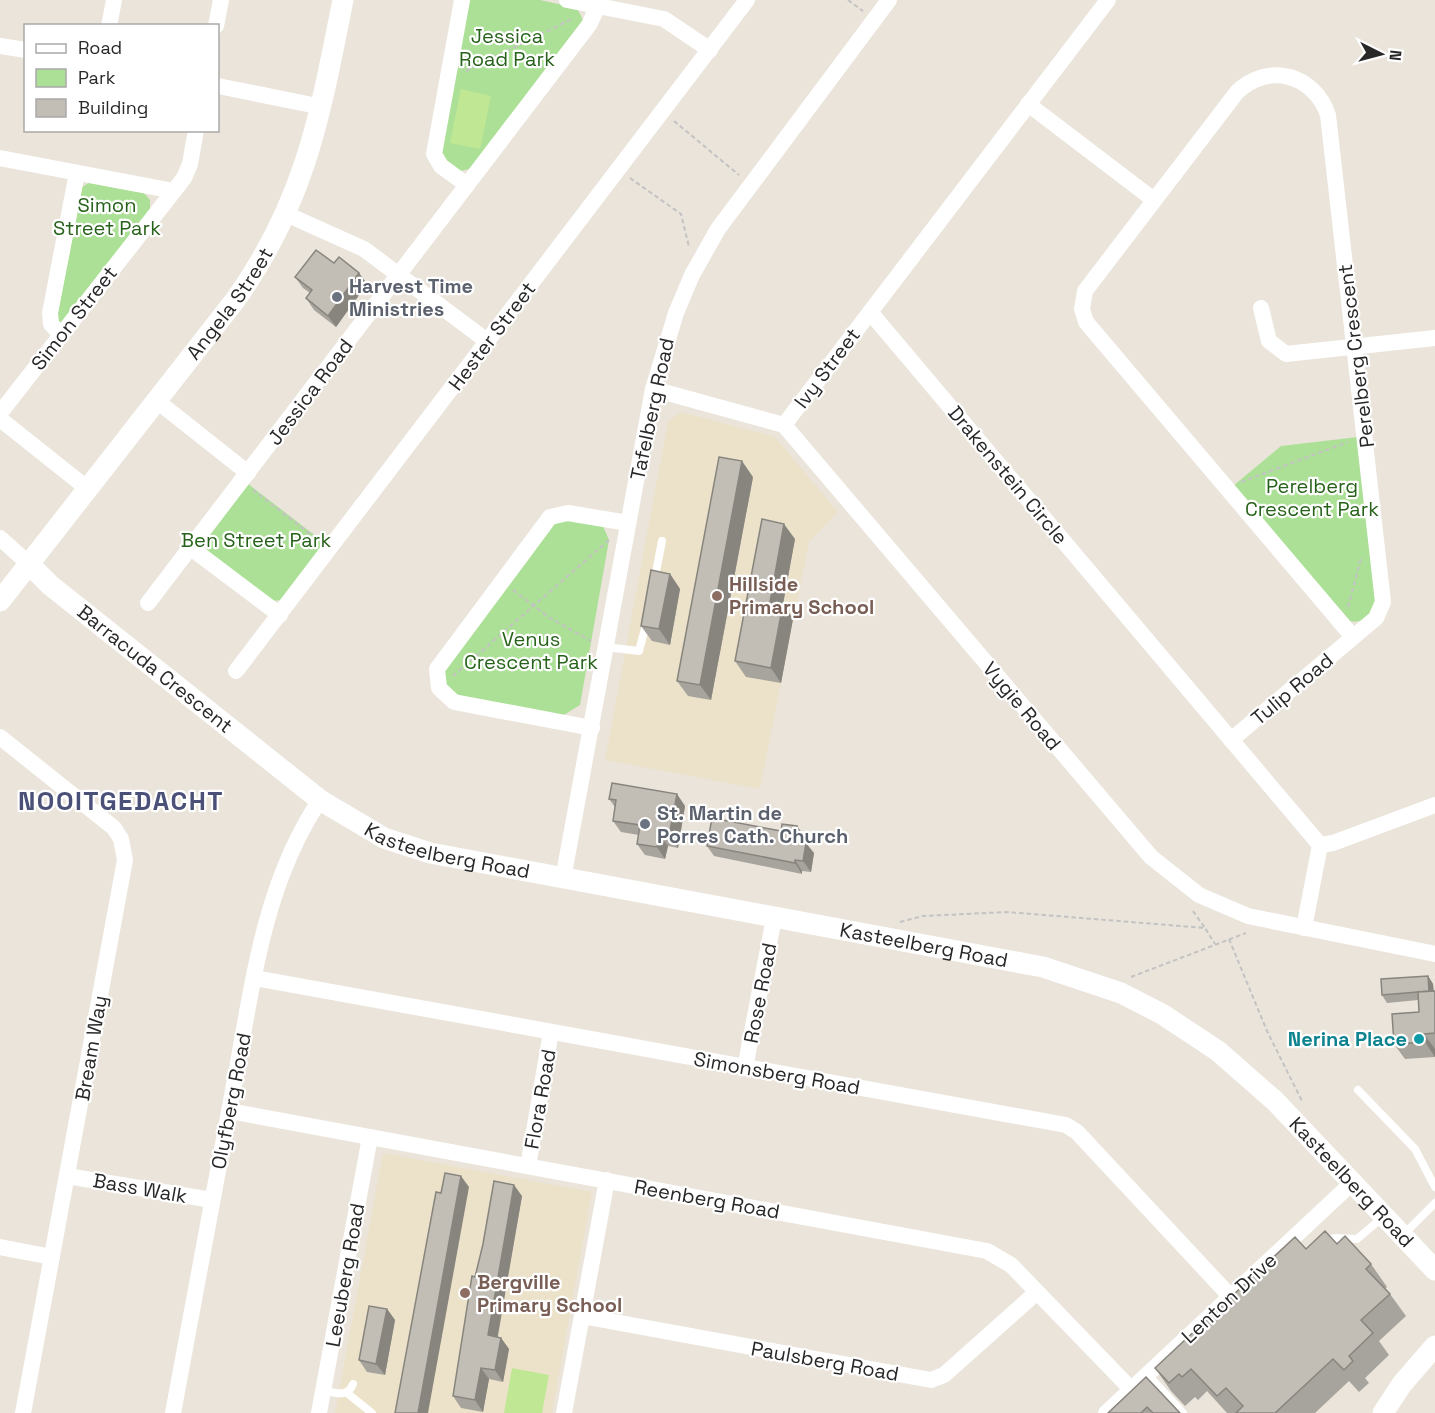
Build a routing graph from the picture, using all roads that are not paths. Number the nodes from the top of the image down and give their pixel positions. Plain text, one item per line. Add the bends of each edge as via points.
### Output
1 (114, 0) edge
2 (221, 0) edge
3 (343, 0) edge
4 (462, 0) edge
5 (567, 0) edge
6 (747, 0) edge
7 (889, 0) edge
8 (1100, 3) edge
9 (619, 5) edge
10 (598, 6) junction
11 (109, 24) edge
12 (216, 24) edge
13 (0, 46) edge
14 (24, 50) edge
15 (710, 50) junction
16 (219, 87) edge
17 (1028, 104) junction
18 (322, 106) junction
19 (196, 132) edge
20 (0, 158) edge
21 (77, 172) junction
22 (466, 185) junction
23 (174, 191) junction
24 (1154, 200) junction
25 (286, 214) junction
26 (398, 275) junction
27 (1261, 308) dead end
28 (870, 312) junction
29 (61, 334) junction
30 (1435, 338) edge
31 (487, 341) junction
32 (1355, 346) junction
33 (653, 389) junction
34 (157, 401) junction
35 (0, 413) edge
36 (0, 419) edge
37 (784, 424) junction
38 (245, 477) junction
39 (88, 489) junction
40 (622, 522) junction
41 (0, 538) edge
42 (662, 541) dead end
43 (190, 548) junction
44 (29, 564) junction
45 (653, 588) edge
46 (0, 601) edge
47 (148, 603) dead end
48 (648, 611) edge
49 (280, 615) junction
50 (1353, 637) junction
51 (605, 647) junction
52 (237, 672) dead end
53 (592, 728) junction
54 (0, 737) edge
55 (1232, 740) junction
56 (320, 800) junction
57 (1435, 805) edge
58 (1320, 845) junction
59 (563, 879) junction
60 (774, 918) junction
61 (1304, 928) junction
62 (1435, 954) edge
63 (255, 978) junction
64 (551, 1032) junction
65 (746, 1068) junction
66 (1358, 1090) dead end
67 (230, 1111) junction
68 (370, 1137) junction
69 (528, 1166) junction
70 (67, 1176) junction
71 (607, 1180) junction
72 (1353, 1182) junction
73 (1435, 1187) edge
74 (212, 1200) junction
75 (1435, 1203) edge
76 (1384, 1216) junction
77 (1402, 1235) junction
78 (1320, 1243) edge
79 (0, 1247) edge
80 (52, 1257) junction
81 (1435, 1270) edge
82 (1037, 1292) junction
83 (1230, 1296) junction
84 (582, 1316) junction
85 (1435, 1346) edge
86 (1147, 1374) junction
87 (353, 1384) dead end
88 (1131, 1389) junction
89 (323, 1390) junction
90 (347, 1393) junction
91 (23, 1413) edge
92 (173, 1413) edge
93 (319, 1413) edge
94 (372, 1413) edge
95 (564, 1413) edge
96 (1106, 1413) edge
97 (1183, 1413) edge
98 (1383, 1413) edge

1 - 11 street
2 - 12 street
3 - 18 street, Angela Street
4 - 22 street via 434,154 441,166
5 - 10 street
6 - 15 street, Hester Street
7 - 33 street, Tafelberg Road via 718,229 692,275 668,333
8 - 17 street
9 - 10 street
9 - 15 street via 664,19
10 - 22 street, Jessica Road via 589,25
13 - 14 street
15 - 31 street, Hester Street
16 - 18 street
17 - 24 street
17 - 28 street
18 - 25 street, Angela Street via 309,156
19 - 23 street, Simon Street via 190,164
20 - 21 street
21 - 23 street
21 - 29 street via 50,313 51,324
22 - 26 street, Jessica Road
23 - 29 street, Simon Street
24 - 32 street, Perelberg Crescent via 1244,85 1262,76 1282,74 1311,87 1328,115
24 - 50 street, Perelberg Crescent via 1085,291 1083,316
25 - 26 street via 354,244
25 - 34 street, Angela Street via 246,285
26 - 31 street
26 - 38 street, Jessica Road
27 - 32 street via 1269,341 1286,354
28 - 37 street, Ivy Street
28 - 55 street, Drakenstein Circle
29 - 35 street, Simon Street
30 - 32 street
31 - 49 street, Hester Street
32 - 50 street, Perelberg Crescent via 1383,602 1376,618
33 - 37 street
33 - 40 street, Tafelberg Road
34 - 38 street
34 - 39 street, Angela Street
36 - 39 street
37 - 61 street, Vygie Road via 1151,857 1192,890 1223,907
38 - 43 street, Jessica Road
39 - 44 street, Angela Street
40 - 51 street, Tafelberg Road
40 - 53 street via 568,513 556,514 546,522 440,663 436,675 439,688 454,702
41 - 44 street
42 - 45 lane
43 - 47 street, Jessica Road
43 - 49 street
44 - 46 street
44 - 56 street, Barracuda Crescent via 50,585
48 - 51 lane via 639,651
49 - 52 street, Hester Street
50 - 55 street, Tulip Road
51 - 53 street, Tafelberg Road
53 - 59 street, Tafelberg Road
54 - 70 street, Bream Way via 114,828 124,849
55 - 58 street, Drakenstein Circle
56 - 59 street, Kasteelberg Road via 363,827 406,846
56 - 63 street, Olyfberg Road via 299,832 284,868 259,949
57 - 58 street
58 - 61 street
59 - 60 street, Kasteelberg Road
60 - 65 street, Rose Road
60 - 72 street, Kasteelberg Road via 1042,967 1121,993 1188,1030 1246,1073
61 - 62 street, Vygie Road
63 - 64 street, Simonsberg Road
63 - 67 street, Olyfberg Road
64 - 65 street, Simonsberg Road
64 - 69 street, Flora Road
65 - 83 street, Simonsberg Road via 1071,1128
66 - 73 lane via 1415,1149
67 - 68 street, Reenberg Road
67 - 74 street, Olyfberg Road
68 - 69 street, Reenberg Road
68 - 89 street, Leeuberg Road
69 - 71 street, Reenberg Road
70 - 74 street, Bass Walk
70 - 80 street, Bream Way
71 - 82 street, Reenberg Road via 987,1251 1005,1259
71 - 84 street
72 - 76 street, Kasteelberg Road
72 - 83 street, Lenton Drive
74 - 92 street, Olyfberg Road
75 - 77 lane
76 - 77 street, Kasteelberg Road
76 - 78 lane via 1357,1239 1335,1238
77 - 81 street, Kasteelberg Road
79 - 80 street
80 - 91 street, Bream Way
82 - 84 street, Paulsberg Road via 944,1375 931,1380
82 - 88 street, Reenberg Road
83 - 86 street, Lenton Drive
84 - 95 street
85 - 98 street
86 - 88 street, Lenton Drive
86 - 97 lane
87 - 90 lane
88 - 96 street, Lenton Drive
89 - 90 lane
89 - 93 street, Leeuberg Road
90 - 94 lane

